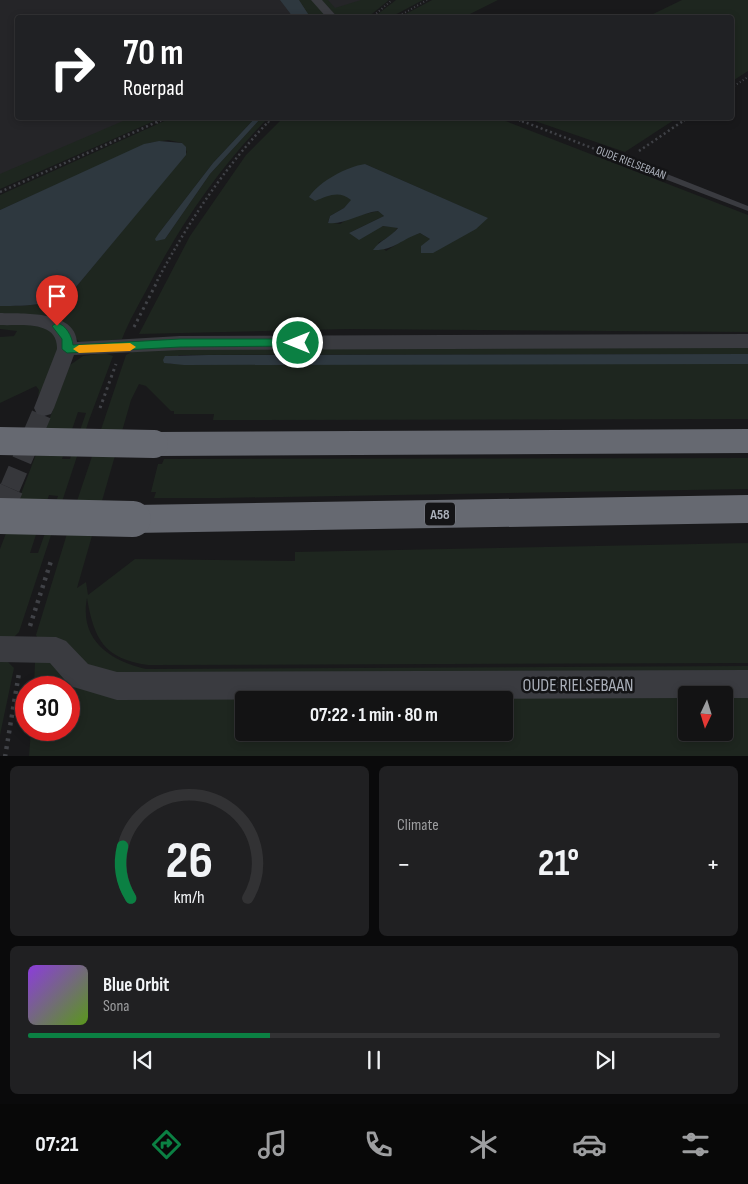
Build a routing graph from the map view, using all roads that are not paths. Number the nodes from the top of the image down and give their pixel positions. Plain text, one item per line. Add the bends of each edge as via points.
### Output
1 (316, 0) edge
2 (330, 15) edge
3 (626, 161) road end
4 (748, 209) edge
5 (0, 319) edge
6 (748, 341) edge
7 (67, 349) junction
8 (44, 408) tunnel mouth
9 (0, 441) edge
10 (748, 441) edge
11 (748, 509) edge
12 (0, 516) edge
13 (12, 649) edge
14 (748, 684) edge

1 - 2 street
3 - 4 lane, OUDE RIELSEBAAN
5 - 7 street via 31,319 57,326 67,338
6 - 7 street via 180,343
7 - 8 street
9 - 10 highway, bridge via 154,444
11 - 12 highway, A58, bridge via 133,519
13 - 14 street, OUDE RIELSEBAAN via 56,650 80,676 117,686

